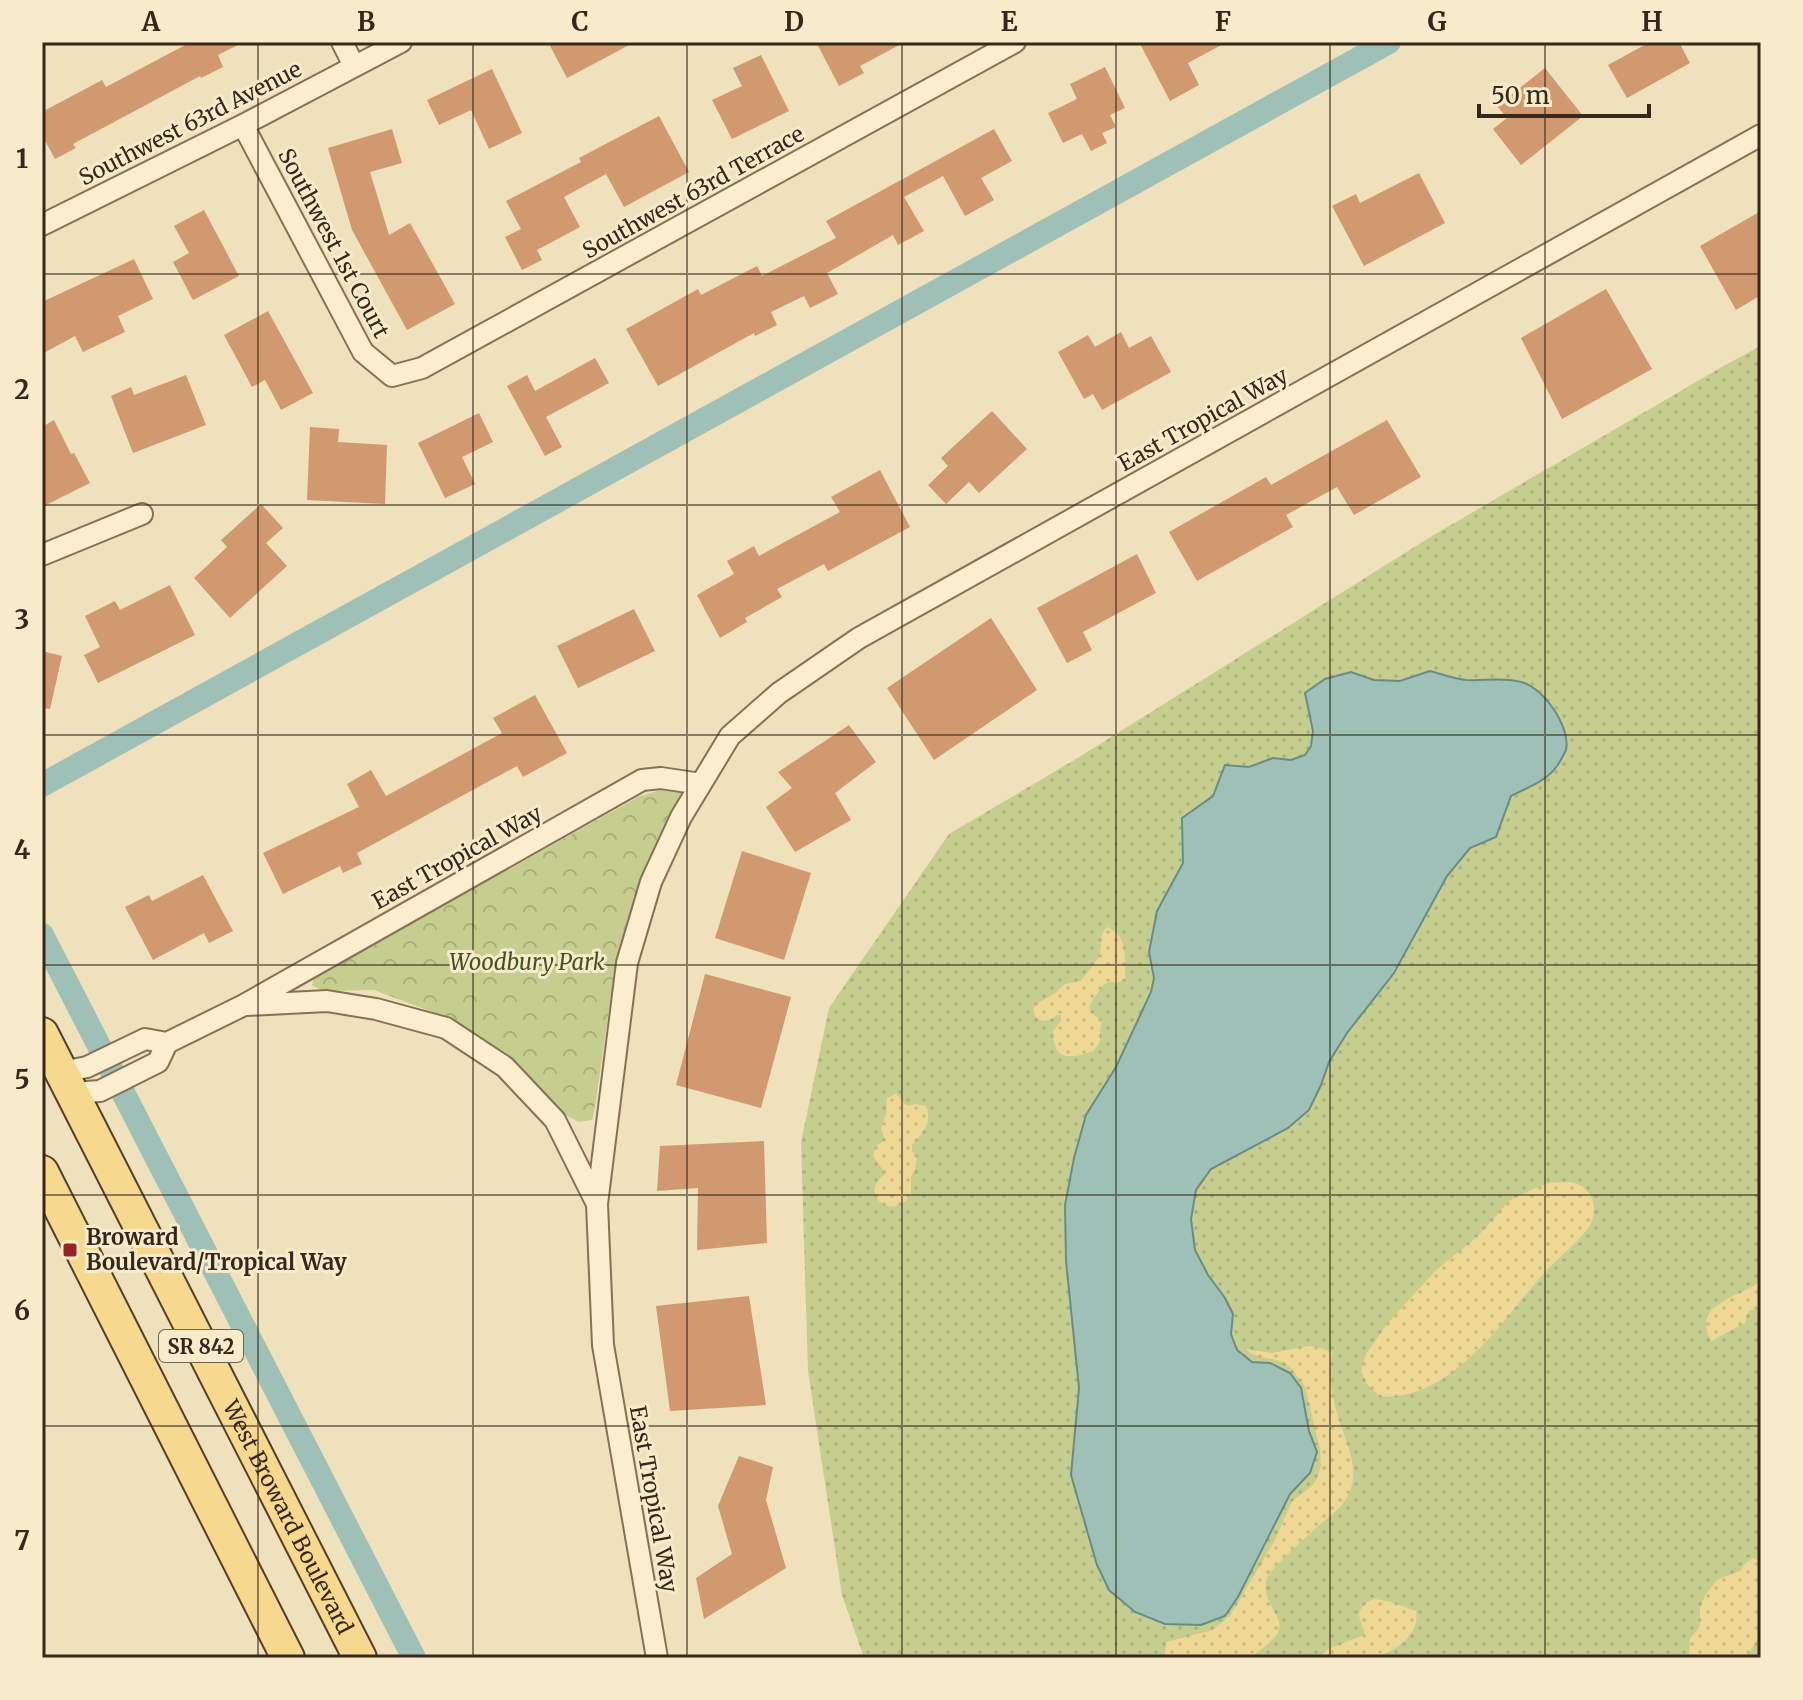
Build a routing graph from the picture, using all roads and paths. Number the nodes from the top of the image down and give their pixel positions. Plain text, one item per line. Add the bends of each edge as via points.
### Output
1 (342, 42) edge
2 (401, 42) edge
3 (1015, 42) edge
4 (354, 66) junction
5 (243, 125) junction
6 (1761, 135) edge
7 (42, 225) edge
8 (392, 376) joint
9 (142, 514) dead end
10 (42, 555) edge
11 (701, 784) junction
12 (244, 1005) junction
13 (42, 1034) edge
14 (163, 1053) junction
15 (73, 1082) edge
16 (42, 1172) edge
17 (597, 1204) junction
18 (288, 1658) edge
19 (360, 1658) edge
20 (657, 1658) edge

1 - 4 street
2 - 4 street, Southwest 63rd Avenue
3 - 8 street, Southwest 63rd Terrace via 422,368
4 - 5 street, Southwest 63rd Avenue
5 - 7 street, Southwest 63rd Avenue
5 - 8 street, Southwest 1st Court via 363,352
6 - 11 street, East Tropical Way via 859,638 779,693 730,736
9 - 10 street
11 - 12 street, East Tropical Way via 642,780
11 - 17 street, East Tropical Way via 651,882 627,963
12 - 14 street, East Tropical Way
12 - 17 street, East Tropical Way via 327,1001 446,1028 505,1067 555,1120
13 - 15 main road, West Broward Boulevard / SR 842
14 - 15 street, East Tropical Way
14 - 15 street via 145,1039
15 - 19 main road, West Broward Boulevard / SR 842
16 - 18 main road, SR 842
17 - 20 street, East Tropical Way via 603,1345

